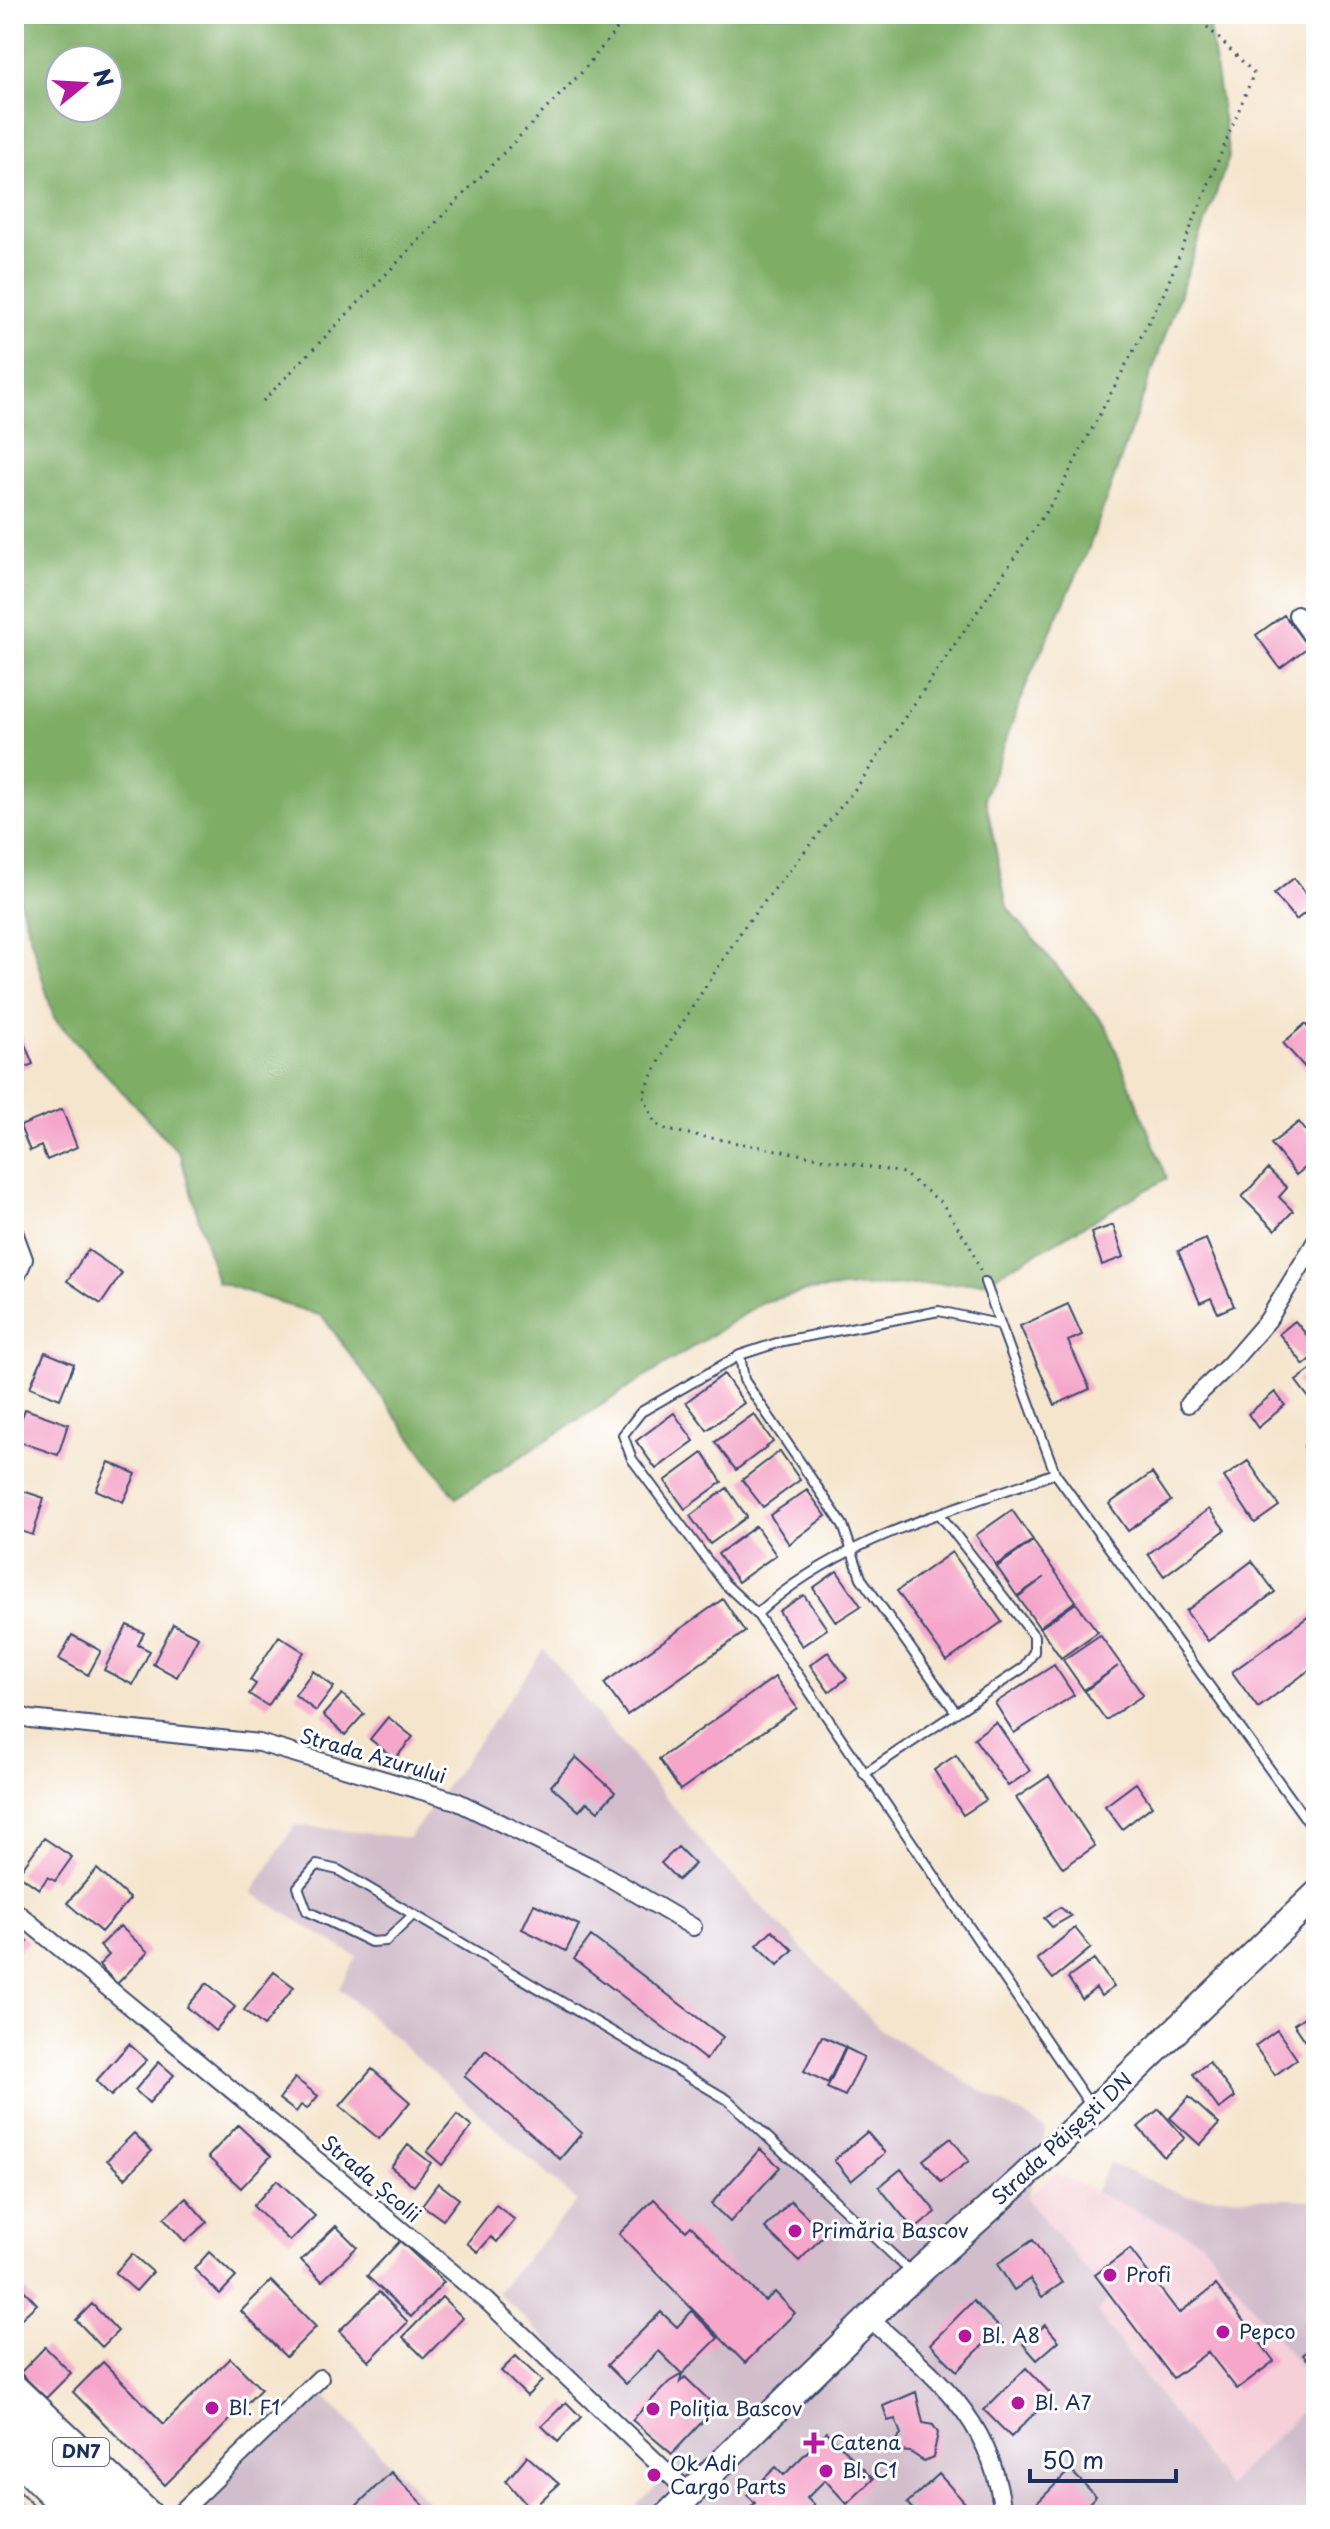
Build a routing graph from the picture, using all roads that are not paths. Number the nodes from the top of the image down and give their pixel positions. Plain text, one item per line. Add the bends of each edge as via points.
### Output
1 (1297, 615) dead end
2 (1316, 643) edge
3 (14, 1232) edge
4 (1316, 1241) edge
5 (14, 1282) edge
6 (985, 1282) road end
7 (998, 1324) junction
8 (740, 1355) junction
9 (1188, 1404) dead end
10 (1309, 1446) dead end
11 (1055, 1473) junction
12 (1316, 1476) edge
13 (941, 1516) junction
14 (852, 1548) junction
15 (757, 1614) junction
16 (955, 1711) junction
17 (14, 1714) edge
18 (864, 1774) junction
19 (1316, 1833) edge
20 (1316, 1895) edge
21 (14, 1910) edge
22 (413, 1915) junction
23 (693, 1927) dead end
24 (1094, 2110) junction
25 (914, 2275) junction
26 (869, 2318) junction
27 (320, 2378) dead end
28 (14, 2389) edge
29 (14, 2423) edge
30 (14, 2455) edge
31 (689, 2493) junction
32 (74, 2515) edge
33 (110, 2515) edge
34 (148, 2515) edge
35 (178, 2515) edge
36 (668, 2515) edge
37 (1003, 2515) edge

1 - 2 street
3 - 5 street via 24,1259
4 - 9 street via 1268,1320
6 - 7 lane
7 - 8 lane via 939,1311 783,1341
7 - 11 lane
8 - 14 lane via 744,1380 843,1525
8 - 15 lane via 641,1412 623,1435 632,1459 725,1584
10 - 12 lane
11 - 13 lane
11 - 19 lane
13 - 14 lane
13 - 16 lane via 1034,1636 1034,1652 1023,1668
14 - 15 lane via 789,1584
14 - 16 lane via 861,1578
15 - 18 lane
16 - 18 lane
17 - 23 street, Strada Azurului via 259,1743 456,1801 593,1868
18 - 24 lane
20 - 24 main road, Strada Păișești DN
21 - 31 street, Strada Școlii via 487,2301
22 - 22 lane via 386,1941 371,1942 307,1911 298,1887 317,1865 338,1870
22 - 25 lane via 728,2100
24 - 25 main road, Strada Păișești DN
25 - 26 main road, Strada Păișești DN
26 - 31 main road, Strada Păișești DN
26 - 37 street via 942,2383 980,2431 999,2485
27 - 35 street
28 - 34 highway, DN7
29 - 33 highway, DN7
30 - 32 highway, DN7
31 - 36 main road, Strada Păișești DN

